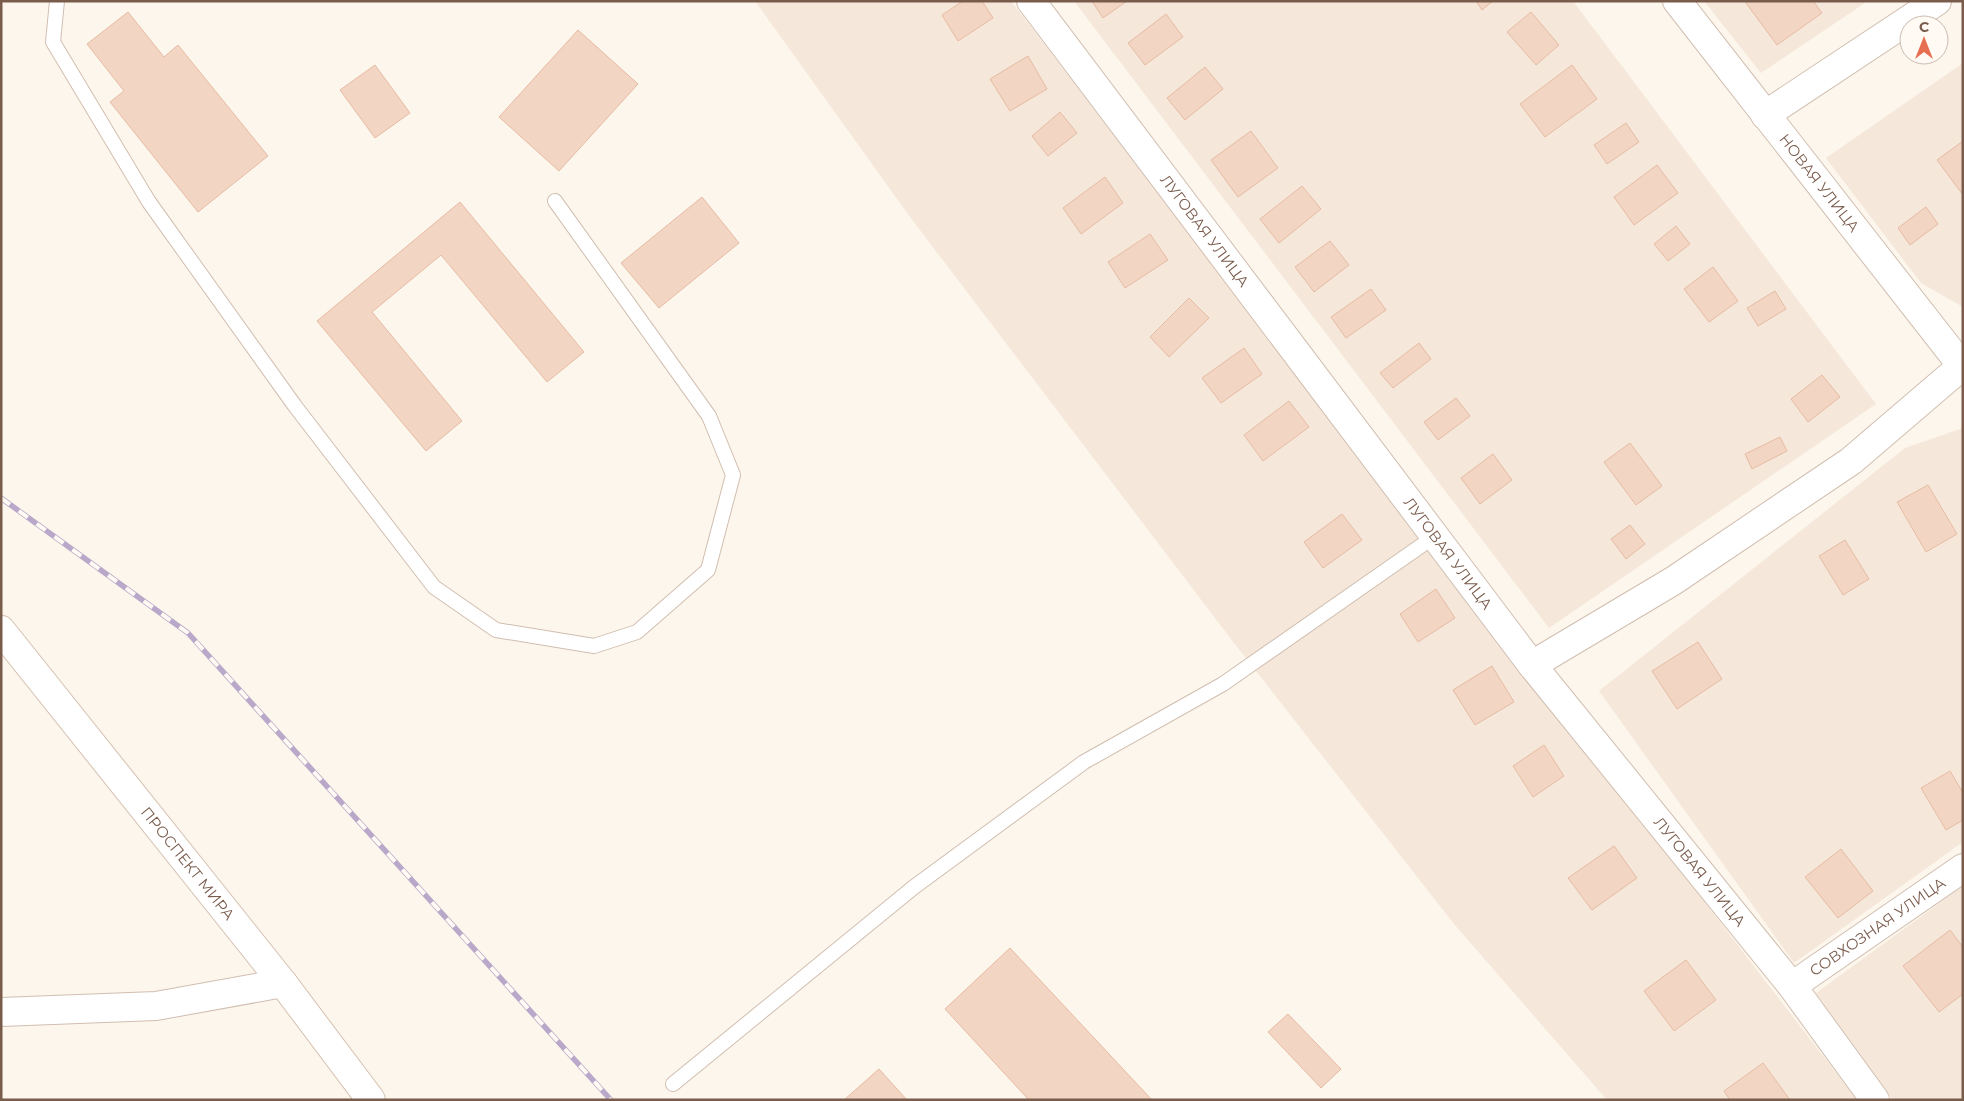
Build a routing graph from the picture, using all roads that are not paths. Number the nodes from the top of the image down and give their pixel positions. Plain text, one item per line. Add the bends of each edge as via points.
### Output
1 (57, 1) edge
2 (1031, 1) edge
3 (1677, 1) edge
4 (1937, 1) edge
5 (1764, 115) junction
6 (555, 201) dead end
7 (1962, 366) edge
8 (1435, 536) junction
9 (1, 630) edge
10 (1532, 664) junction
11 (1963, 868) edge
12 (283, 982) junction
13 (1792, 986) junction
14 (1, 1012) edge
15 (673, 1084) dead end
16 (371, 1100) edge
17 (1876, 1100) edge

1 - 6 lane via 53,42 149,202 295,406 434,587 496,630 594,646 637,632 708,570 733,475 709,416
2 - 8 street, ЛУГОВАЯ УЛИЦА
3 - 5 street, НОВАЯ УЛИЦА
4 - 5 street
5 - 7 street, НОВАЯ УЛИЦА
7 - 10 street via 1851,461 1673,581
8 - 10 street, ЛУГОВАЯ УЛИЦА
8 - 15 lane via 1223,684 1084,762 914,887
9 - 12 street, ПРОСПЕКТ МИРА
10 - 13 street, ЛУГОВАЯ УЛИЦА
11 - 13 street, СОВХОЗНАЯ УЛИЦА
12 - 14 street via 156,1006
12 - 16 street, ПРОСПЕКТ МИРА
13 - 17 street, ЛУГОВАЯ УЛИЦА

